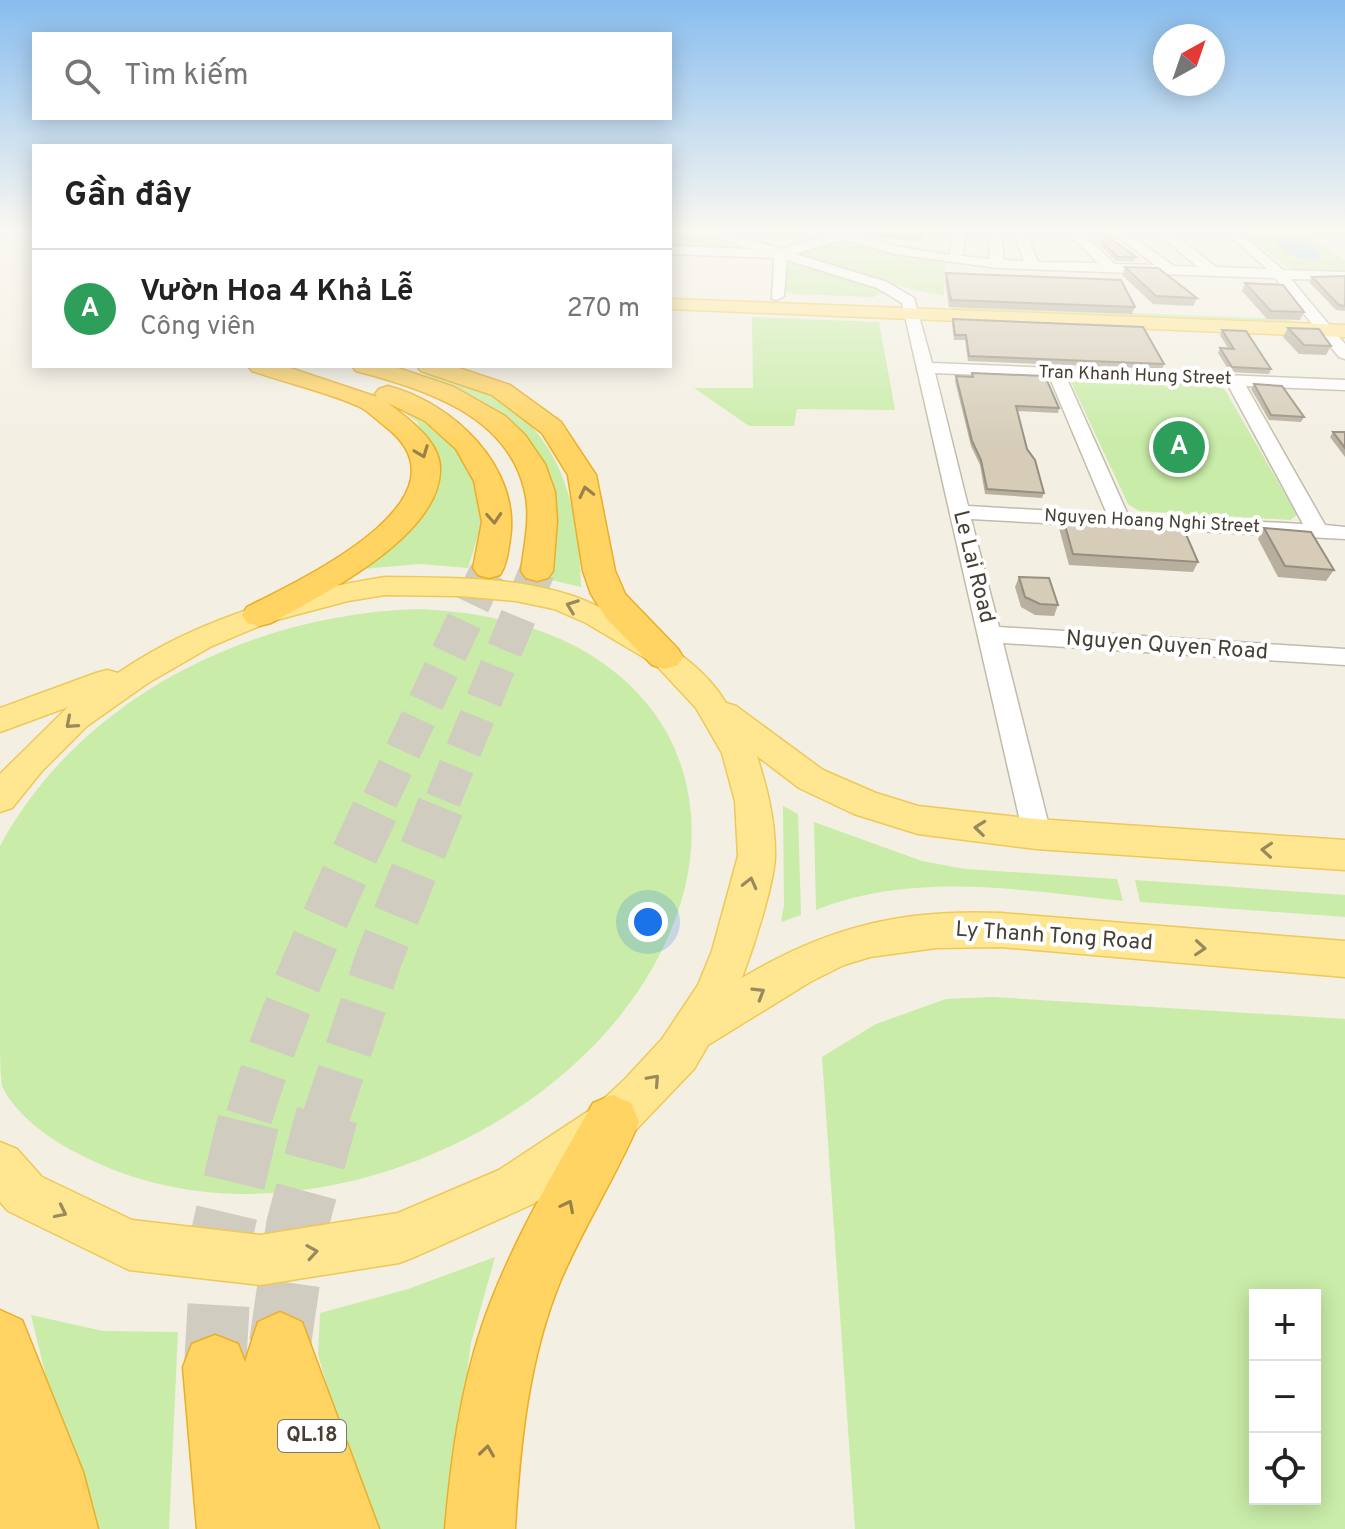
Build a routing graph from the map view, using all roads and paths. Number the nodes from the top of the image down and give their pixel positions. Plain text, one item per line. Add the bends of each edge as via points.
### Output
1 (830, 300) edge
2 (902, 300) edge
3 (1304, 300) edge
4 (672, 304) edge
5 (911, 307) junction
6 (1345, 317) edge
7 (1329, 326) edge
8 (1345, 354) edge
9 (268, 368) edge
10 (271, 368) edge
11 (372, 368) edge
12 (435, 368) edge
13 (925, 368) junction
14 (1056, 373) junction
15 (1234, 380) junction
16 (1345, 385) edge
17 (960, 512) junction
18 (1120, 520) junction
19 (1318, 532) junction
20 (1345, 533) edge
21 (489, 568) tunnel mouth
22 (537, 571) tunnel mouth
23 (259, 615) junction
24 (989, 634) junction
25 (665, 657) junction
26 (1345, 657) edge
27 (160, 661) junction
28 (708, 700) junction
29 (0, 720) edge
30 (0, 798) edge
31 (1036, 834) junction
32 (1345, 855) edge
33 (1345, 959) edge
34 (692, 1033) junction
35 (612, 1122) junction
36 (0, 1166) edge
37 (0, 1342) edge
38 (0, 1402) edge
39 (20, 1529) edge
40 (63, 1529) edge
41 (207, 1529) edge
42 (232, 1529) edge
43 (284, 1529) edge
44 (344, 1529) edge
45 (480, 1529) edge

1 - 5 main road
2 - 5 street
3 - 7 street
4 - 5 main road
5 - 7 main road
5 - 13 street, Le Lai Road
6 - 7 main road
7 - 8 street
9 -> 23 highway via 387,412 413,433 427,462 419,502 387,539
10 -> 21 highway via 387,394 434,415 467,445 488,481 497,522
11 - 22 highway via 460,398 509,435 535,474 540,492 543,520
25 -> 12 highway via 608,594 582,475 557,435 501,390
13 - 14 street, Tran Khanh Hung Street
13 - 17 street, Le Lai Road
14 - 15 street, Tran Khanh Hung Street
14 - 18 street
15 - 16 street, Tran Khanh Hung Street
15 - 19 street
17 - 18 street, Nguyen Hoang Nghi Street
17 - 24 street, Le Lai Road
18 - 19 street, Nguyen Hoang Nghi Street
19 - 20 street, Nguyen Hoang Nghi Street
25 -> 23 main road via 596,616 516,592 385,586
23 - 27 main road
24 - 26 street, Nguyen Quyen Road
24 - 31 street, Le Lai Road
25 - 28 main road
27 - 29 main road
27 -> 30 main road via 76,718
31 -> 28 main road via 918,820 866,804 792,767
34 -> 28 main road via 725,973 757,856 753,801 743,761
32 -> 31 main road
34 -> 33 main road, Ly Thanh Tong Road via 833,951 923,931 1001,930
35 -> 34 main road
36 -> 35 main road via 25,1194 129,1245 260,1260 399,1238 516,1187
45 -> 35 highway via 487,1450 505,1355 524,1296
37 - 40 highway via 49,1472
38 - 39 highway
41 - 42 highway via 215,1367
43 - 44 highway, QL.18 via 272,1428 280,1344

